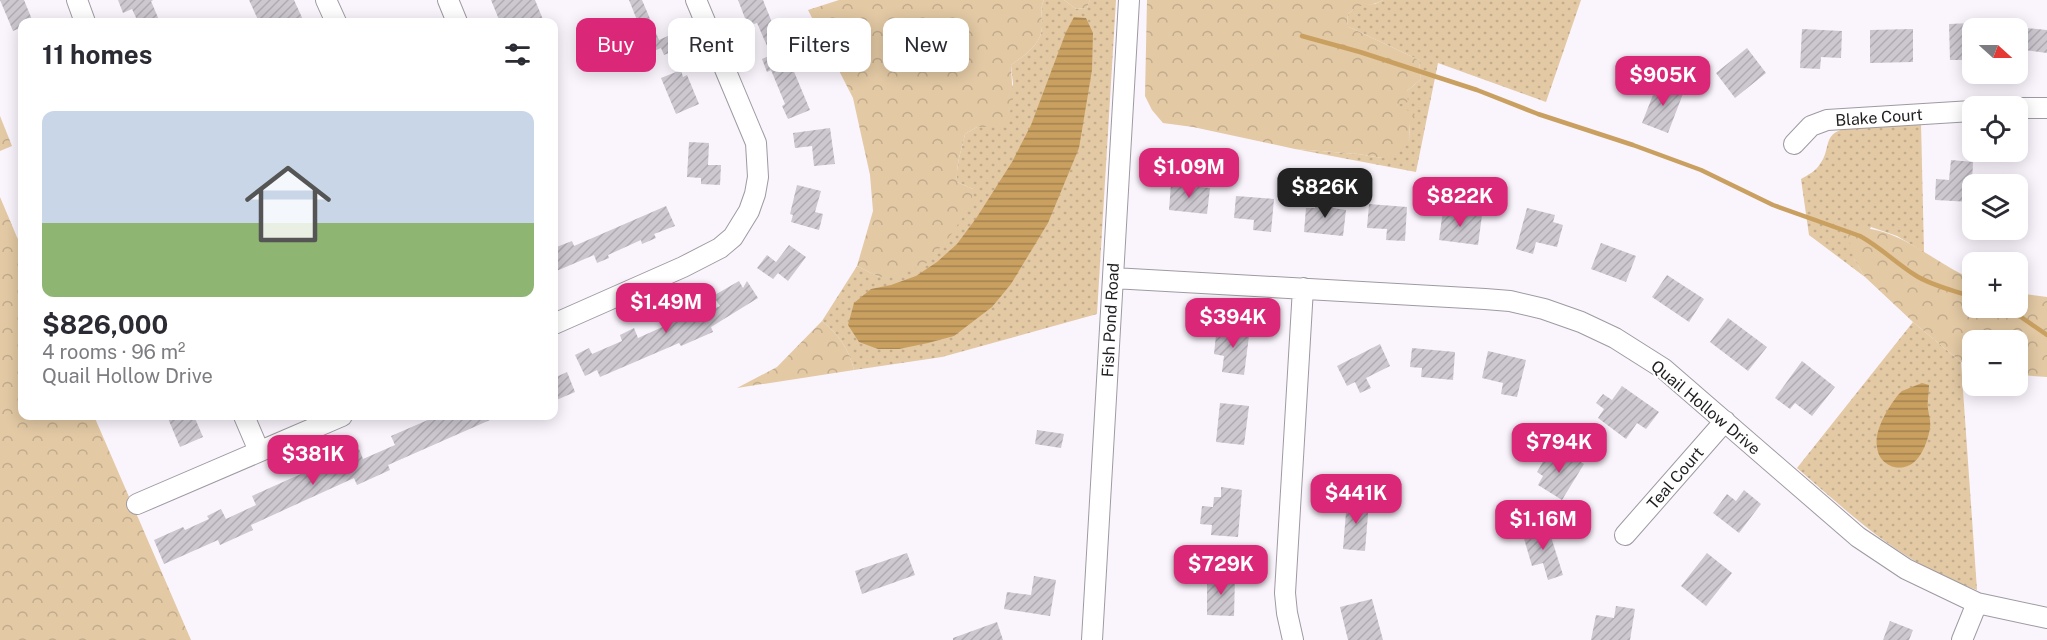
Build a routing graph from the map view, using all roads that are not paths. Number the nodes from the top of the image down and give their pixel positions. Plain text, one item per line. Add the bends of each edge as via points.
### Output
1 (77, 0) edge
2 (326, 0) edge
3 (448, 0) edge
4 (696, 0) edge
5 (1129, 0) edge
6 (84, 18) edge
7 (334, 18) edge
8 (455, 18) edge
9 (2028, 108) edge
10 (2047, 108) edge
11 (1962, 112) edge
12 (1794, 144) dead end
13 (1113, 278) junction
14 (1303, 288) junction
15 (558, 322) edge
16 (246, 420) edge
17 (333, 420) edge
18 (1725, 421) junction
19 (259, 451) junction
20 (137, 504) dead end
21 (1625, 535) dead end
22 (1977, 603) junction
23 (2047, 618) edge
24 (1092, 640) edge
25 (1293, 640) edge
26 (1962, 640) edge

1 - 6 street
2 - 7 street
3 - 8 street
4 - 15 street via 756,143 758,177 749,211 733,237 720,248
5 - 13 street, Fish Pond Road
9 - 10 street
11 - 12 street, Blake Court via 1827,120 1811,126
13 - 14 street, Quail Hollow Drive
13 - 24 street, Fish Pond Road
14 - 18 street, Quail Hollow Drive via 1485,299 1563,315 1641,353
14 - 25 street via 1285,593
16 - 19 street
17 - 19 street
18 - 21 street, Teal Court
18 - 22 street, Quail Hollow Drive via 1858,537 1906,569
19 - 20 street
22 - 23 street, Quail Hollow Drive
22 - 26 street

